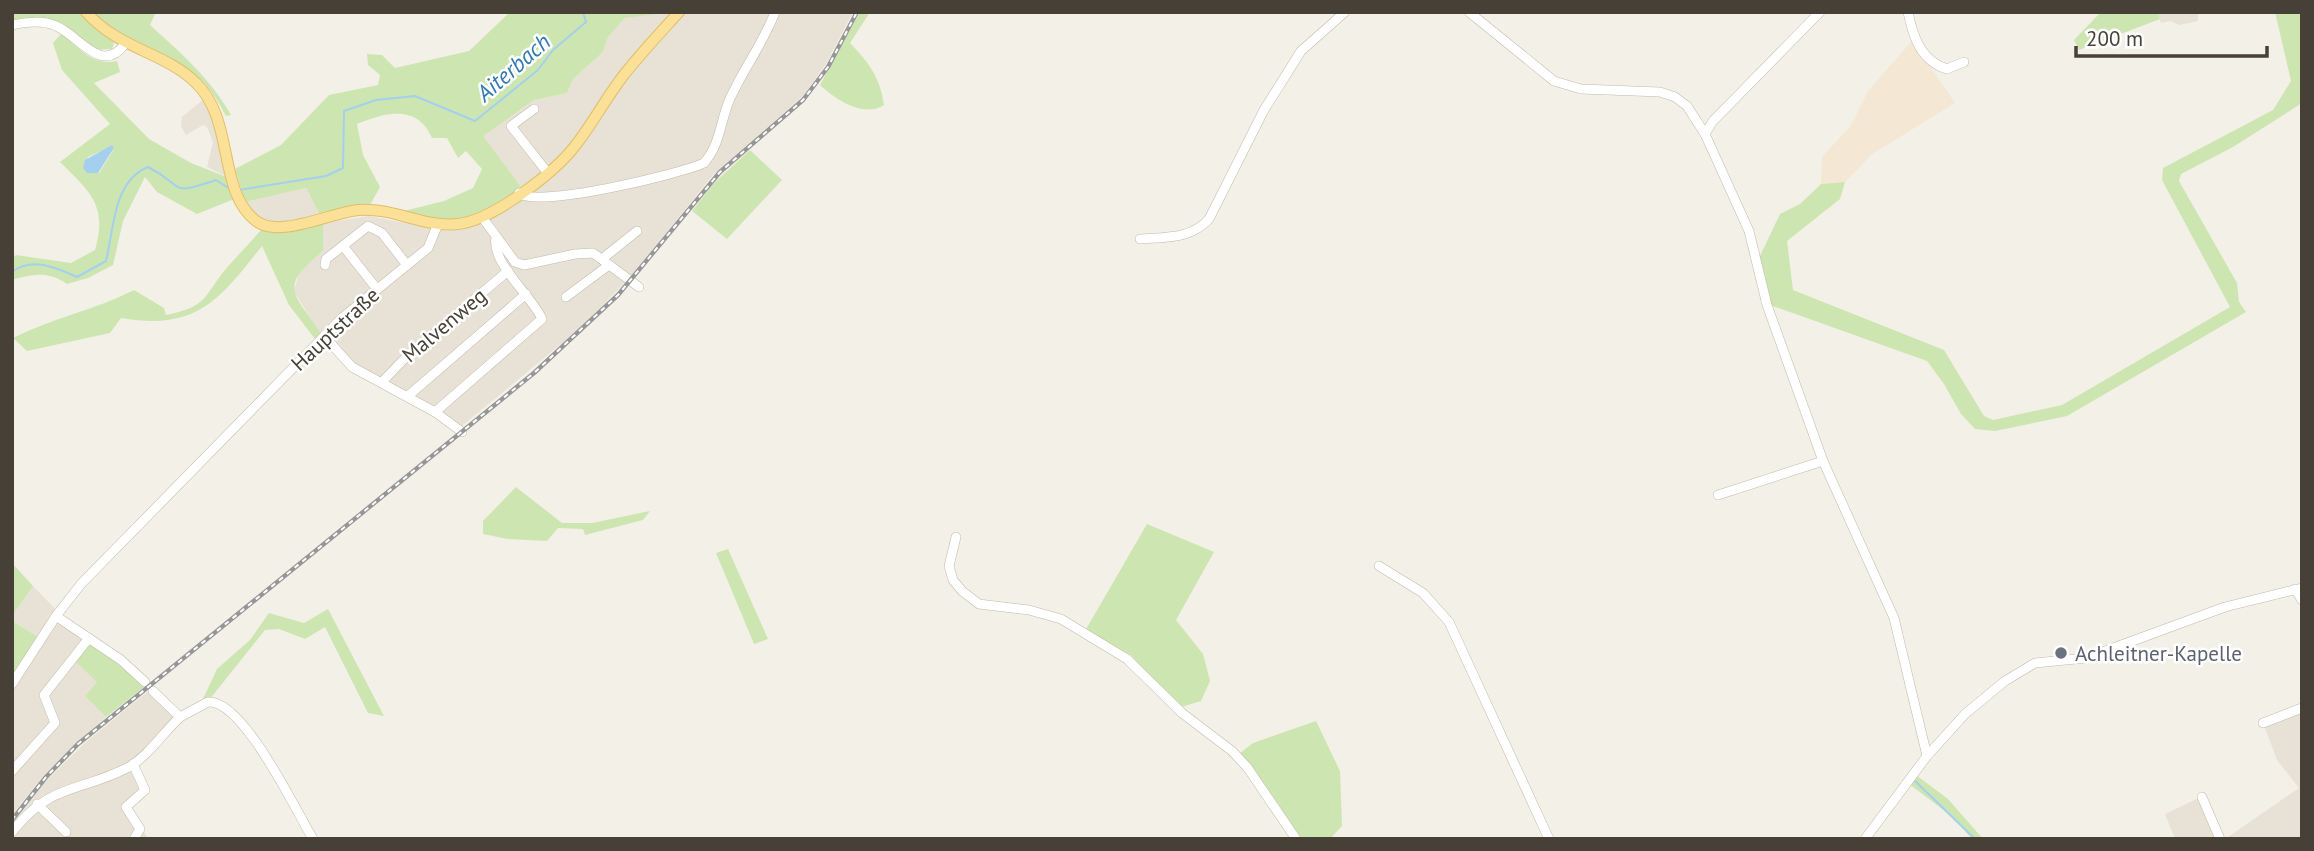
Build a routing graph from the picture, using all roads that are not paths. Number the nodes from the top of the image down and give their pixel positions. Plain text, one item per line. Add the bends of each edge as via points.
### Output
1 (86, 12) edge
2 (680, 12) edge
3 (775, 12) edge
4 (1345, 12) edge
5 (1469, 12) edge
6 (1820, 12) edge
7 (1908, 12) edge
8 (12, 24) edge
9 (125, 44) junction
10 (1964, 62) dead end
11 (534, 108) dead end
12 (1704, 134) junction
13 (547, 172) junction
14 (519, 193) junction
15 (482, 217) junction
16 (438, 224) junction
17 (637, 231) dead end
18 (496, 238) junction
19 (1140, 239) dead end
20 (343, 246) junction
21 (606, 262) junction
22 (325, 265) dead end
23 (407, 265) junction
24 (508, 271) junction
25 (639, 287) dead end
26 (377, 289) junction
27 (526, 294) junction
28 (566, 297) dead end
29 (324, 336) junction
30 (382, 382) junction
31 (408, 396) junction
32 (435, 412) junction
33 (462, 432) dead end
34 (1823, 461) junction
35 (1718, 495) dead end
36 (956, 537) dead end
37 (1379, 566) dead end
38 (2298, 588) edge
39 (2302, 600) edge
40 (56, 615) junction
41 (89, 638) junction
42 (145, 682) dead end
43 (12, 684) edge
44 (153, 691) dead end
45 (2302, 708) edge
46 (180, 718) junction
47 (2263, 723) dead end
48 (1927, 756) junction
49 (133, 764) junction
50 (12, 771) edge
51 (2202, 797) dead end
52 (37, 804) junction
53 (12, 832) edge
54 (66, 832) dead end
55 (134, 839) edge
56 (313, 839) edge
57 (1296, 839) edge
58 (1549, 839) edge
59 (1864, 839) edge
60 (2220, 839) edge

1 - 9 main road
2 - 13 main road via 622,77 571,150
3 - 14 street via 729,100 714,150 704,163 593,191 530,198
4 - 19 street via 1301,51 1264,110 1209,219 1184,234
5 - 12 street via 1554,81 1581,89 1660,92 1675,97
6 - 12 street
7 - 10 street via 1916,42 1933,65 1947,69
8 - 9 street via 54,25 103,57
9 - 16 main road via 178,69 203,90 220,120 235,186 254,219 272,228 366,210
11 - 13 street via 512,126
12 - 34 street via 1749,231 1767,306
13 - 14 main road
14 - 15 main road
15 - 16 main road
15 - 18 street
16 - 23 street, Hauptstraße via 430,245
17 - 21 street
18 - 21 street via 520,265 583,252
18 - 24 street
20 - 22 street
20 - 23 street via 370,226 382,233
20 - 26 street
21 - 25 street
21 - 28 street
23 - 26 street, Hauptstraße
24 - 27 street
24 - 30 street, Malvenweg via 396,365
26 - 29 street, Hauptstraße
27 - 31 street
27 - 32 street via 541,321
29 - 30 street via 347,363
29 - 40 street, Hauptstraße
30 - 31 street
31 - 32 street
32 - 33 street
34 - 35 street
34 - 48 street via 1894,618
36 - 57 street via 949,566 962,591 979,604 1061,619 1127,659 1182,713 1232,751
37 - 58 street via 1423,593 1449,622
38 - 39 street
38 - 48 street via 2225,607 2086,658 2035,663 1985,696
40 - 41 street
40 - 43 street, Hauptstraße
41 - 42 street
41 - 50 street via 44,695 55,723
44 - 46 street
45 - 47 street
46 - 49 street
46 - 56 street via 208,702 223,705 283,783
48 - 59 street
49 - 52 street
49 - 55 street via 145,790 126,807 140,829
51 - 60 street
52 - 53 street
52 - 54 street

